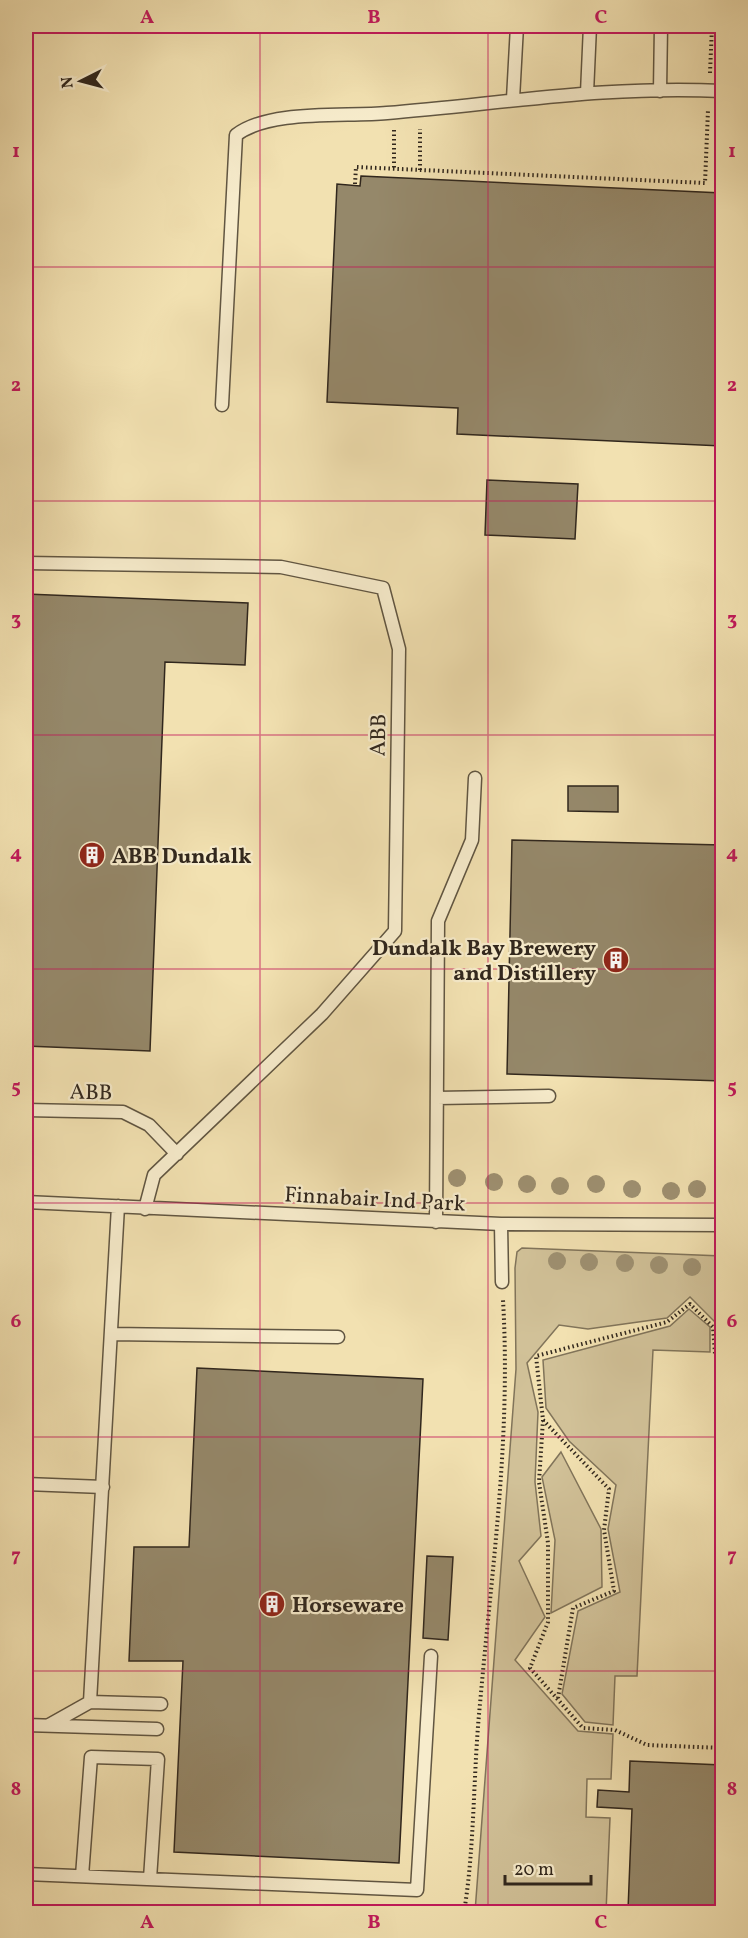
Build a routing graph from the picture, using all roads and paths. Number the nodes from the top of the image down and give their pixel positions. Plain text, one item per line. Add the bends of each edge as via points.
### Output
1 (517, 26) edge
2 (590, 26) edge
3 (661, 26) edge
4 (712, 26) edge
5 (709, 90) junction
6 (723, 91) edge
7 (660, 92) junction
8 (587, 93) junction
9 (513, 99) junction
10 (420, 110) junction
11 (394, 112) junction
12 (394, 169) junction
13 (420, 170) junction
14 (355, 184) dead end
15 (222, 405) dead end
16 (26, 563) edge
17 (475, 778) dead end
18 (549, 1096) dead end
19 (437, 1098) junction
20 (26, 1110) edge
21 (177, 1154) junction
22 (26, 1202) edge
23 (118, 1206) junction
24 (145, 1209) junction
25 (436, 1222) junction
26 (501, 1224) junction
27 (723, 1225) edge
28 (502, 1281) joint
29 (111, 1334) junction
30 (338, 1337) dead end
31 (723, 1370) edge
32 (543, 1420) junction
33 (26, 1485) edge
34 (103, 1487) junction
35 (723, 1578) edge
36 (720, 1645) dead end
37 (431, 1656) dead end
38 (558, 1699) junction
39 (90, 1702) junction
40 (162, 1704) dead end
41 (26, 1725) edge
42 (48, 1725) junction
43 (158, 1729) dead end
44 (723, 1749) edge
45 (26, 1874) edge
46 (82, 1876) junction
47 (150, 1879) junction
48 (464, 1912) edge

1 - 9 lane
2 - 8 lane
3 - 7 lane
4 - 5 path
5 - 6 lane
5 - 7 lane
5 - 13 path via 705,183
7 - 8 lane
8 - 9 lane
9 - 10 lane
10 - 11 lane
10 - 13 path
11 - 12 path
11 - 15 lane via 267,122 248,126 236,135
12 - 13 path
12 - 14 path via 356,167
16 - 21 lane, ABB via 281,567 383,588 399,649 395,931 322,1014
17 - 19 lane via 472,840 438,921
18 - 19 lane
19 - 25 lane
20 - 21 lane, ABB via 123,1112 148,1125
21 - 24 lane, ABB via 154,1175
22 - 23 lane, Finnabair Ind Park
23 - 24 lane, Finnabair Ind Park
23 - 29 lane
24 - 25 lane, Finnabair Ind Park
25 - 26 lane, Finnabair Ind Park
26 - 27 lane, Finnabair Ind Park
26 - 28 lane
28 - 48 path via 507,1396 501,1502
29 - 30 lane
29 - 34 lane
31 - 32 path via 715,1354 713,1327 690,1304 668,1322 536,1356
32 - 38 path via 539,1482 548,1544 548,1622 530,1668
32 - 38 path via 609,1489 604,1530 614,1591 573,1608
33 - 34 lane
34 - 39 lane
35 - 36 path
37 - 47 lane via 417,1890
38 - 44 path via 584,1728 615,1730 647,1745
39 - 40 lane
39 - 42 lane
41 - 42 lane
42 - 43 lane
45 - 46 lane
46 - 47 lane
46 - 47 lane via 91,1756 158,1759

